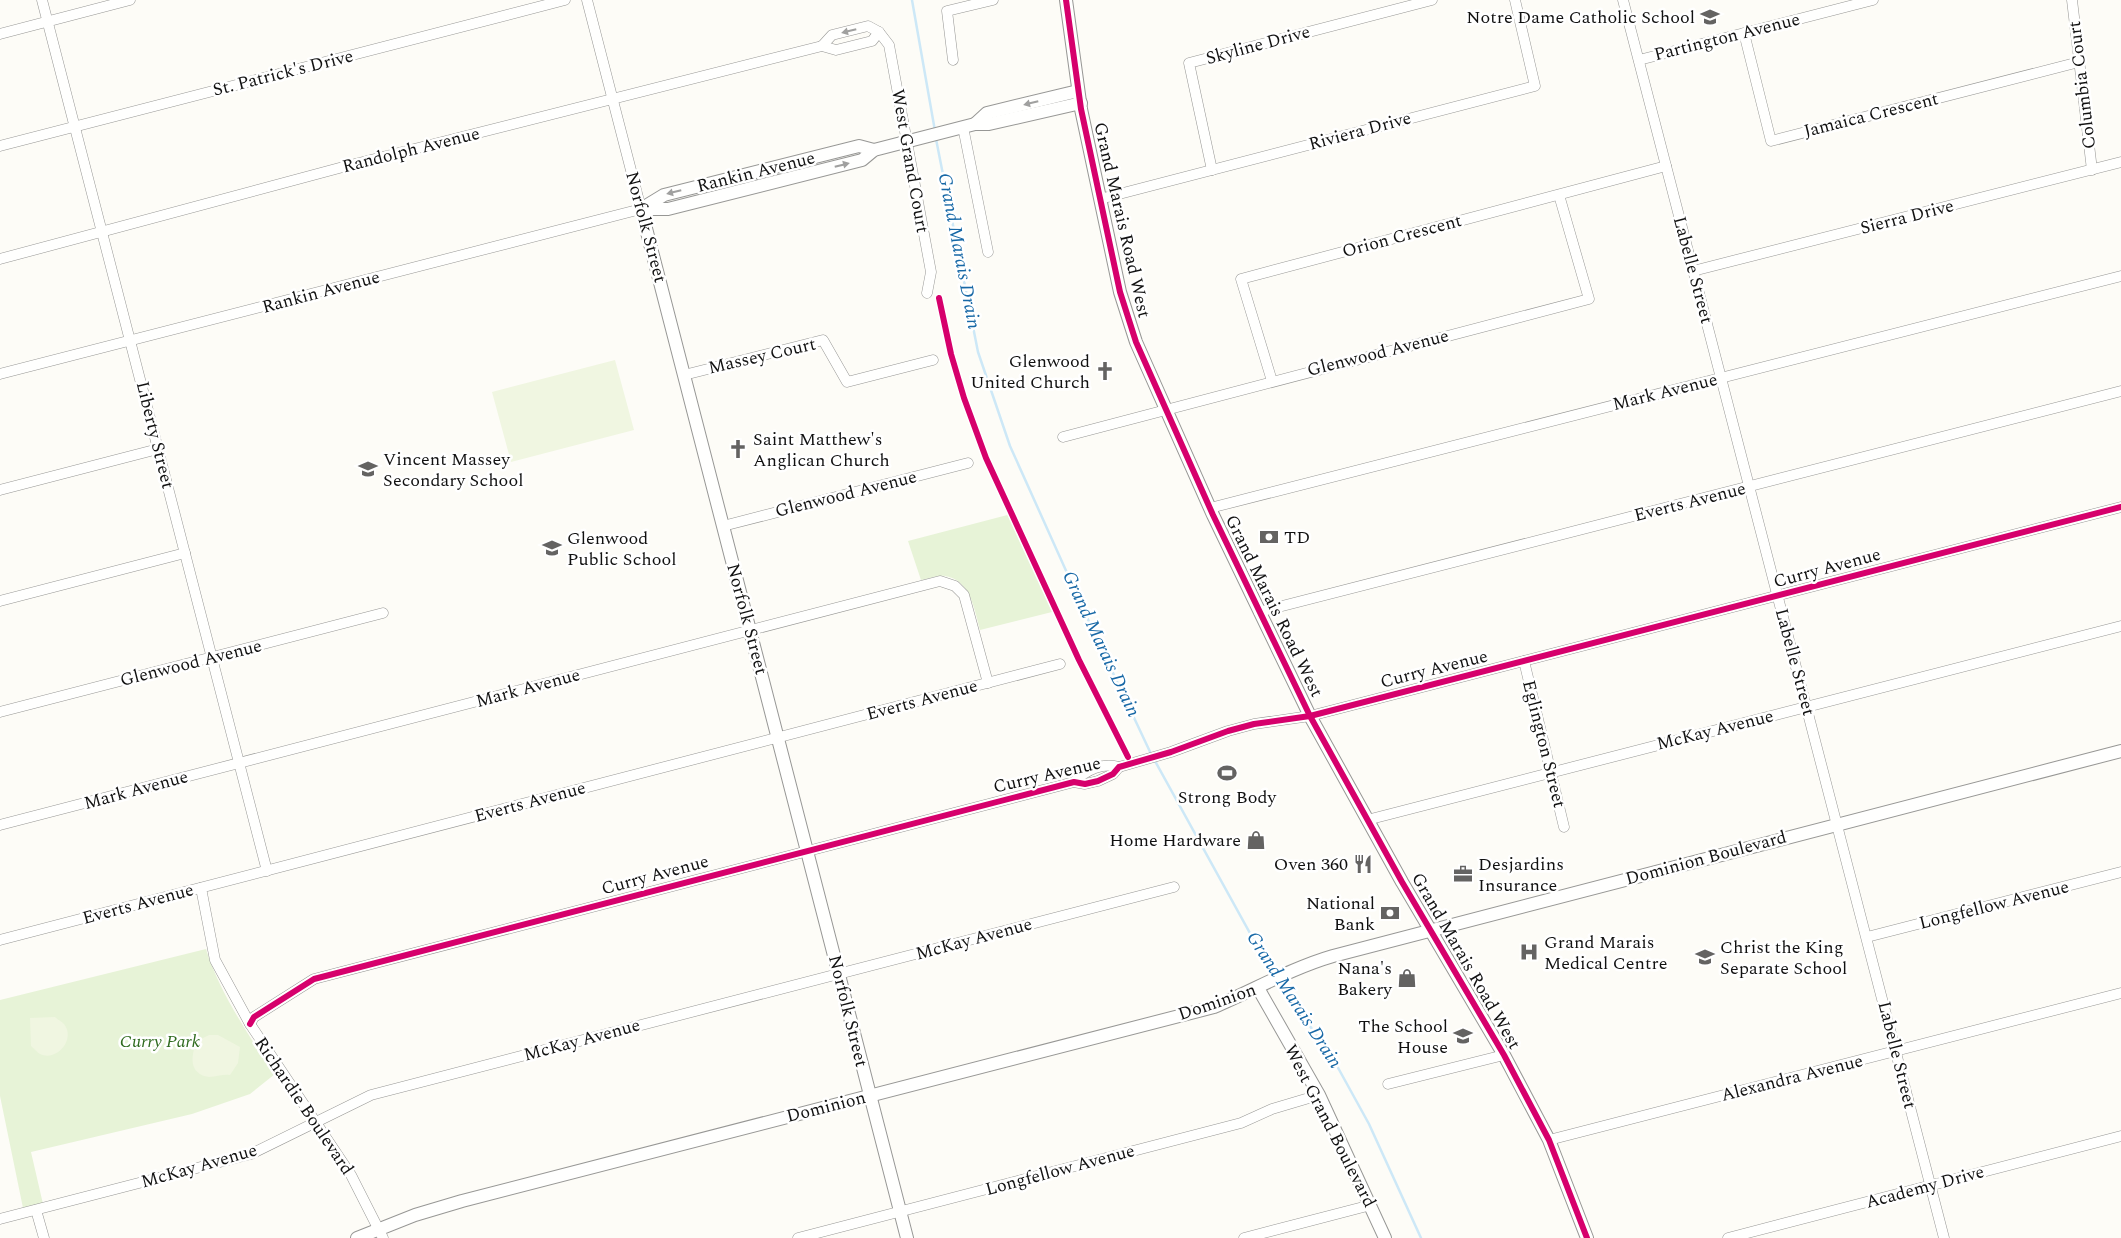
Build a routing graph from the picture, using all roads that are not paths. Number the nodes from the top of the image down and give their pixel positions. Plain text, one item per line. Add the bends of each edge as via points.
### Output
1 (42, 0) edge
2 (130, 0) edge
3 (565, 0) edge
4 (587, 0) edge
5 (993, 0) edge
6 (1066, 0) edge
7 (1432, 0) edge
8 (1515, 0) edge
9 (1623, 0) edge
10 (1873, 0) edge
11 (2072, 0) edge
12 (48, 21) junction
13 (879, 32) junction
14 (1744, 33) junction
15 (0, 34) edge
16 (822, 46) junction
17 (953, 60) dead end
18 (1639, 60) junction
19 (2079, 62) junction
20 (1079, 97) junction
21 (613, 100) junction
22 (75, 126) junction
23 (964, 126) junction
24 (910, 141) junction
25 (0, 146) edge
26 (2121, 162) edge
27 (1666, 166) junction
28 (1212, 170) junction
29 (2092, 170) junction
30 (1559, 194) junction
31 (1100, 199) junction
32 (641, 209) junction
33 (103, 233) junction
34 (988, 252) dead end
35 (0, 259) edge
36 (1694, 271) junction
37 (2121, 276) edge
38 (927, 292) dead end
39 (130, 341) junction
40 (933, 360) dead end
41 (0, 374) edge
42 (684, 375) junction
43 (1721, 378) junction
44 (1272, 381) junction
45 (2121, 391) edge
46 (1165, 409) junction
47 (1063, 437) dead end
48 (158, 449) junction
49 (968, 463) dead end
50 (1750, 486) junction
51 (0, 490) edge
52 (2121, 507) edge
53 (1210, 508) junction
54 (723, 526) junction
55 (185, 553) junction
56 (1778, 596) junction
57 (0, 601) edge
58 (1259, 612) junction
59 (382, 613) dead end
60 (2121, 626) edge
61 (750, 630) junction
62 (212, 657) junction
63 (1524, 662) junction
64 (1060, 664) dead end
65 (988, 683) junction
66 (1807, 707) junction
67 (0, 712) edge
68 (1310, 716) junction
69 (778, 738) junction
70 (2121, 751) edge
71 (239, 763) junction
72 (1551, 772) junction
73 (1367, 820) junction
74 (1838, 824) junction
75 (0, 825) edge
76 (1564, 827) dead end
77 (807, 851) junction
78 (267, 871) junction
79 (2121, 872) edge
80 (1174, 887) dead end
81 (201, 888) junction
82 (1431, 930) junction
83 (1867, 937) junction
84 (0, 940) edge
85 (1293, 970) joint
86 (839, 974) junction
87 (1258, 988) junction
88 (2121, 993) edge
89 (250, 1024) junction
90 (1896, 1051) junction
91 (1504, 1056) junction
92 (1388, 1084) dead end
93 (870, 1095) junction
94 (1319, 1095) junction
95 (316, 1122) junction
96 (2121, 1136) edge
97 (1549, 1140) junction
98 (1930, 1186) junction
99 (1371, 1205) junction
100 (36, 1210) junction
101 (900, 1212) junction
102 (0, 1219) edge
103 (380, 1234) edge
104 (44, 1238) edge
105 (357, 1238) edge
106 (798, 1238) edge
107 (907, 1238) edge
108 (1244, 1238) edge
109 (1385, 1238) edge
110 (1587, 1238) edge
111 (1728, 1238) edge
112 (1944, 1238) edge

1 - 12 street, Liberty Street
2 - 12 street
3 - 22 street, St. Patrick's Drive
4 - 21 street, Norfolk Street
5 - 17 street via 946,11
6 - 20 street, Grand Marais Road West
7 - 28 street, Skyline Drive via 1189,63
8 - 28 street, Riviera Drive via 1535,86
9 - 18 street, Labelle Street
10 - 14 street, Partington Avenue
11 - 19 street, Columbia Court
12 - 15 street
12 - 22 street, Liberty Street
13 - 16 street, Randolph Avenue via 872,41 836,50
13 -> 16 street, Randolph Avenue via 868,26 832,35
13 - 24 street, West Grand Court via 889,45
14 - 18 street, Partington Avenue
14 - 19 street, Jamaica Crescent via 1771,140
16 - 21 street, Randolph Avenue
18 - 27 street, Labelle Street
19 - 29 street, Columbia Court
20 - 23 street, Rankin Avenue via 987,113
20 - 31 street, Grand Marais Road West
21 - 32 street, Norfolk Street
21 - 33 street, Randolph Avenue via 353,165
22 - 25 street, St. Patrick's Drive
22 - 33 street, Liberty Street
23 - 24 street, Rankin Avenue
23 - 34 street
24 - 32 street, Rankin Avenue via 874,150 862,160 688,204 668,209
24 - 38 street, West Grand Court via 931,272
26 - 29 street, Sierra Drive
27 - 30 street, Orion Crescent
27 - 36 street, Labelle Street
28 - 31 street, Riviera Drive
29 - 36 street, Sierra Drive
30 - 44 street, Orion Crescent via 1241,279
30 - 44 street, Glenwood Avenue via 1589,299
31 - 46 street, Grand Marais Road West via 1127,316
32 - 39 street, Rankin Avenue
32 - 42 street, Norfolk Street
33 - 35 street, Randolph Avenue
33 - 39 street, Liberty Street
36 - 43 street, Labelle Street
37 - 43 street, Mark Avenue
39 - 41 street, Rankin Avenue
39 - 48 street, Liberty Street
40 - 42 street, Massey Court via 847,382 823,340
42 - 54 street, Norfolk Street
43 - 50 street, Labelle Street
43 - 53 street, Mark Avenue
44 - 46 street, Glenwood Avenue
45 - 50 street, Everts Avenue
46 - 47 street, Glenwood Avenue
46 - 53 street, Grand Marais Road West
48 - 51 street
48 - 55 street, Liberty Street
49 - 54 street, Glenwood Avenue
50 - 56 street, Labelle Street
50 - 58 street, Everts Avenue
52 - 56 street, Curry Avenue
53 - 58 street, Grand Marais Road West
54 - 61 street, Norfolk Street
55 - 57 street
55 - 62 street, Liberty Street
56 - 63 street, Curry Avenue
56 - 66 street, Labelle Street
58 - 68 street, Grand Marais Road West
59 - 62 street, Glenwood Avenue
60 - 66 street, McKay Avenue
61 - 65 street, Mark Avenue via 940,581 955,586 964,595
61 - 69 street, Norfolk Street
61 - 71 street, Mark Avenue
62 - 67 street, Glenwood Avenue
62 - 71 street, Liberty Street
63 - 68 street, Curry Avenue
63 - 72 street, Eglington Street
64 - 65 street, Everts Avenue
65 - 69 street, Everts Avenue
66 - 72 street, McKay Avenue
66 - 74 street, Labelle Street
68 - 73 street, Grand Marais Road West
68 - 77 street, Curry Avenue via 1254,724 1220,734 1119,768 1098,781 1074,782
69 - 77 street, Norfolk Street
69 - 78 street, Everts Avenue
70 - 74 street, Dominion Boulevard
71 - 75 street, Mark Avenue
71 - 78 street, Liberty Street
72 - 73 street, McKay Avenue
72 - 76 street, Eglington Street
73 - 82 street, Grand Marais Road West
74 - 82 street, Dominion Boulevard
74 - 83 street, Labelle Street
77 - 86 street, Norfolk Street
77 - 89 street, Curry Avenue via 314,979 254,1017
78 - 81 street, Everts Avenue
79 - 83 street, Longfellow Avenue
80 - 86 street, McKay Avenue
81 - 84 street, Everts Avenue
81 - 89 street, Richardie Boulevard via 216,960
82 - 85 street, Dominion Boulevard
82 - 91 street, Grand Marais Road West
83 - 90 street, Labelle Street
85 - 87 street, Dominion
86 - 93 street, Norfolk Street
86 - 95 street, McKay Avenue via 371,1095
87 - 93 street, Dominion via 1214,1006
87 - 94 street, West Grand Boulevard
88 - 90 street, Alexandra Avenue
89 - 95 street, Richardie Boulevard
90 - 97 street, Alexandra Avenue
90 - 98 street, Labelle Street
91 - 92 street
91 - 97 street, Grand Marais Road West
93 - 101 street, Norfolk Street
93 - 103 street, Dominion via 462,1201 415,1215
94 - 99 street, West Grand Boulevard
94 - 101 street, Longfellow Avenue via 1272,1109 1241,1123
95 - 100 street, McKay Avenue via 251,1154
95 - 103 street, Richardie Boulevard via 351,1175
96 - 98 street, Academy Drive
97 - 110 street, Grand Marais Road West
98 - 111 street, Academy Drive
98 - 112 street, Labelle Street
99 - 108 street
99 - 109 street, West Grand Boulevard
100 - 102 street, McKay Avenue
100 - 104 street
101 - 106 street, Longfellow Avenue
101 - 107 street, Norfolk Street
103 - 105 street, Dominion

